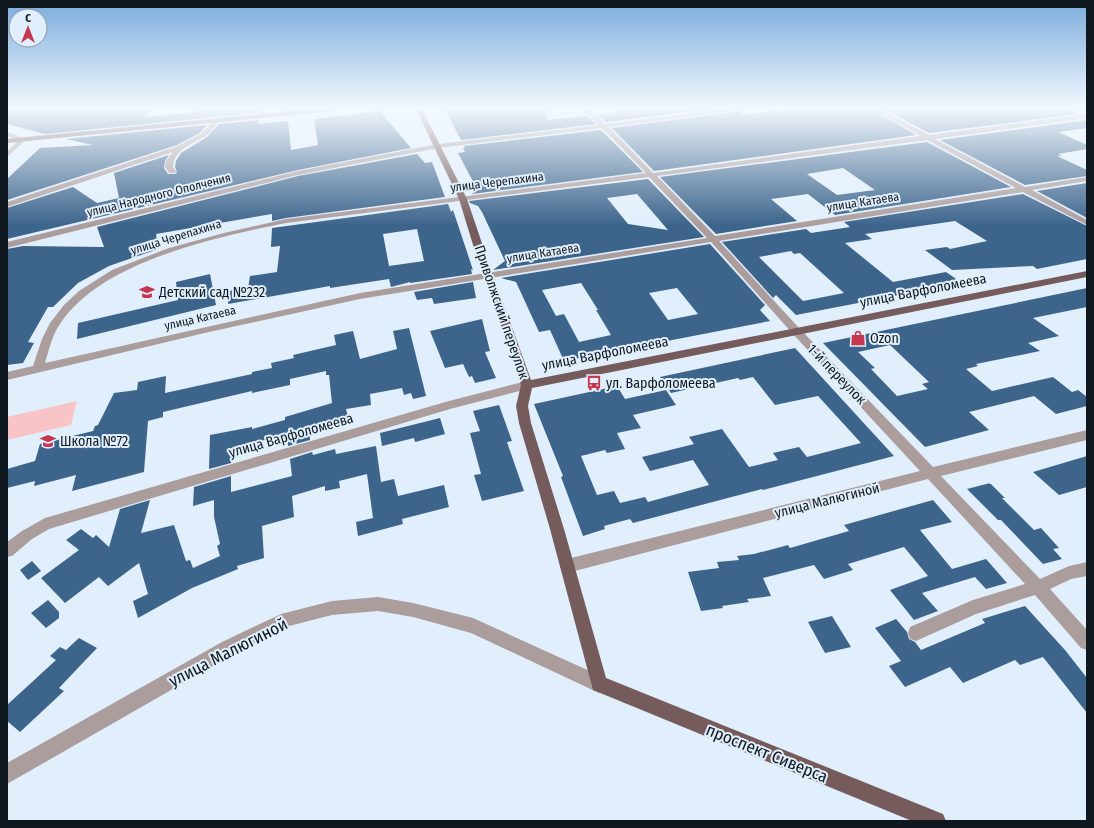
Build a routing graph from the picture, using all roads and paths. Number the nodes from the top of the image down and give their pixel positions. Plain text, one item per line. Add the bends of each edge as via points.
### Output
1 (180, 147) edge
2 (15, 148) edge
3 (178, 148) edge
4 (429, 148) edge
5 (439, 148) edge
6 (625, 148) edge
7 (850, 148) edge
8 (948, 148) edge
9 (7, 155) edge
10 (172, 171) dead end
11 (651, 175) junction
12 (1087, 179) edge
13 (1026, 190) junction
14 (463, 199) junction
15 (7, 205) edge
16 (1087, 223) edge
17 (713, 239) junction
18 (7, 245) edge
19 (488, 274) junction
20 (1087, 274) edge
21 (796, 331) junction
22 (38, 369) junction
23 (7, 376) edge
24 (527, 385) junction
25 (1087, 435) edge
26 (931, 473) junction
27 (7, 551) edge
28 (567, 566) junction
29 (1087, 569) edge
30 (1038, 587) junction
31 (916, 633) dead end
32 (1087, 642) edge
33 (599, 684) junction
34 (7, 774) edge
35 (936, 821) edge

1 - 10 street via 170,161 169,167
2 - 9 street
3 - 15 street
4 - 18 street, улица Народного Ополчения via 298,173
5 - 14 main road, Приволжский переулок
6 - 11 street, 1-й переулок
7 - 11 street, улица Черепахина
8 - 13 street
11 - 14 street, улица Черепахина
11 - 17 street, 1-й переулок
12 - 13 street, улица Катаева
13 - 16 street
13 - 17 street, улица Катаева
14 - 19 main road, Приволжский переулок
14 - 22 street, улица Черепахина via 286,221 240,230 141,260 92,285 67,308 54,324
17 - 19 street, улица Катаева
17 - 21 street, 1-й переулок
19 - 22 street, улица Катаева via 360,296
19 - 24 main road, Приволжский переулок
20 - 21 main road, улица Варфоломеева
21 - 24 main road, улица Варфоломеева
21 - 26 street, 1-й переулок
22 - 23 street, улица Катаева
24 - 27 street, улица Варфоломеева via 449,405 45,524 26,535
24 - 28 main road, Приволжский переулок via 522,406 525,423
25 - 26 street, улица Малюгиной
26 - 28 street, улица Малюгиной
26 - 30 street, 1-й переулок
28 - 33 main road, Приволжский переулок
29 - 30 street via 1069,573
30 - 31 street via 973,607
30 - 32 street, 1-й переулок
33 - 34 street, улица Малюгиной via 472,626 413,610 378,604 332,608 287,619 228,648
33 - 35 main road, проспект Сиверса

